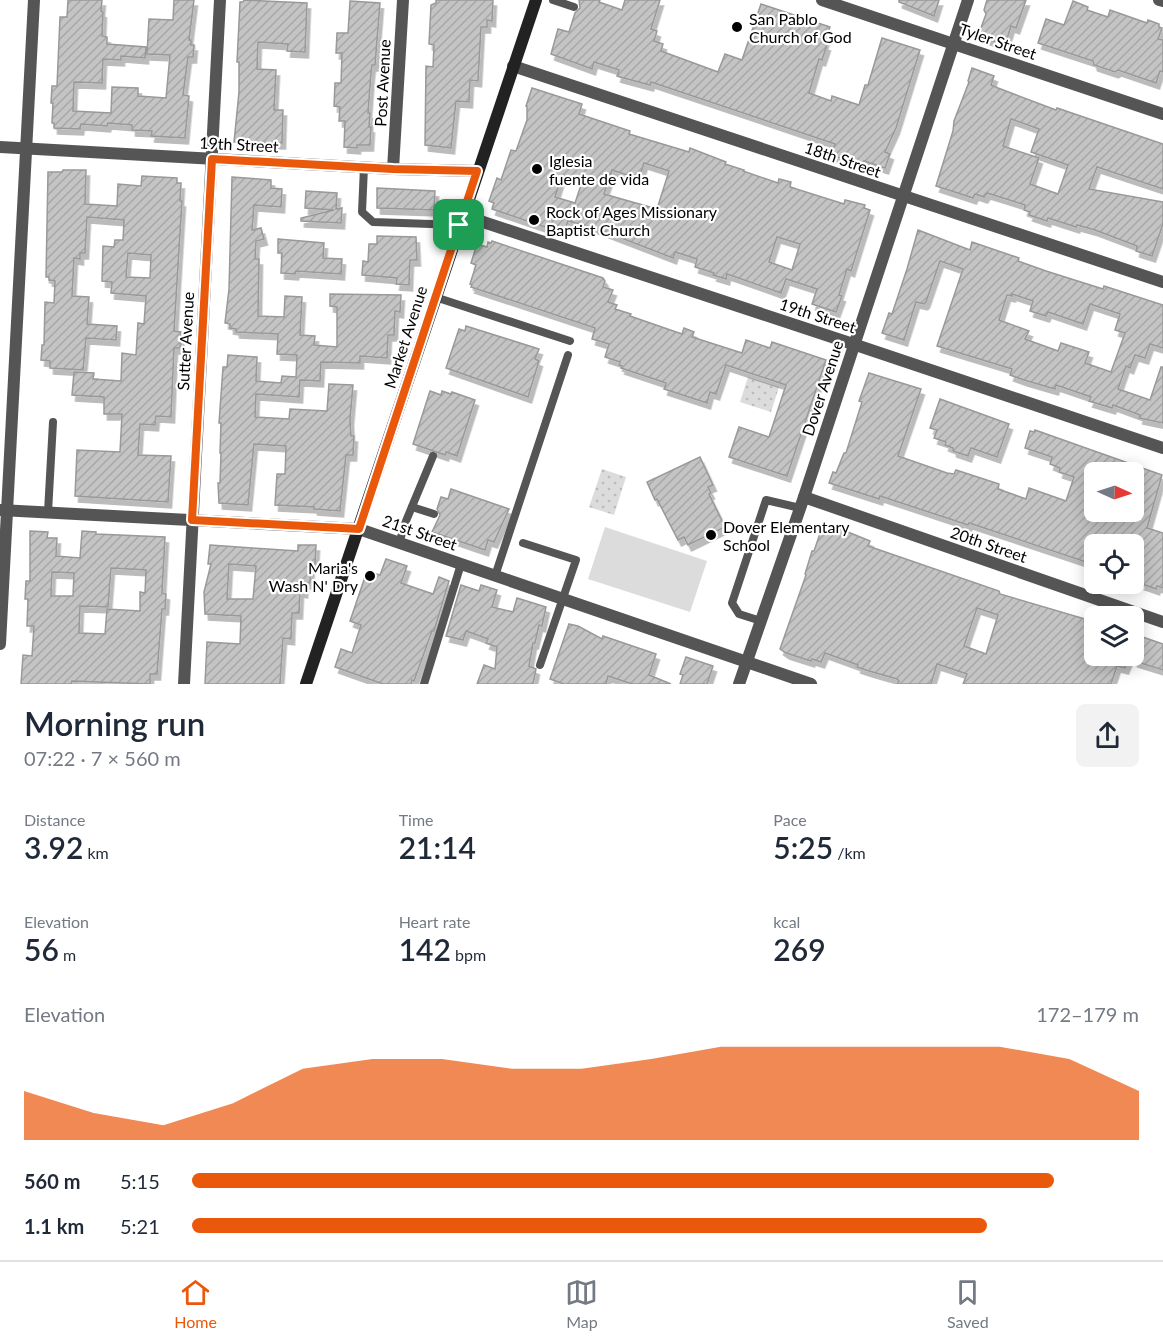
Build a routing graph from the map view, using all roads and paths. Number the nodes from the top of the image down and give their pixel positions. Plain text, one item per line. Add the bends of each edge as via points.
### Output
1 (34, 0) edge
2 (220, 0) edge
3 (403, 0) edge
4 (536, 0) edge
5 (553, 0) edge
6 (822, 0) edge
7 (968, 0) edge
8 (574, 7) dead end
9 (954, 44) junction
10 (513, 66) junction
11 (1163, 114) edge
12 (0, 147) edge
13 (27, 149) junction
14 (212, 159) junction
15 (364, 167) junction
16 (393, 169) junction
17 (477, 171) junction
18 (902, 196) junction
19 (460, 220) junction
20 (1163, 282) edge
21 (435, 297) junction
22 (570, 341) dead end
23 (854, 344) junction
24 (568, 355) dead end
25 (53, 422) dead end
26 (1163, 448) edge
27 (433, 456) dead end
28 (802, 502) junction
29 (412, 507) junction
30 (4, 510) edge
31 (48, 512) junction
32 (434, 514) dead end
33 (192, 520) junction
34 (359, 529) junction
35 (399, 543) junction
36 (523, 543) dead end
37 (461, 564) junction
38 (495, 576) junction
39 (564, 599) junction
40 (761, 621) junction
41 (1163, 622) edge
42 (0, 644) edge
43 (746, 663) junction
44 (540, 665) dead end
45 (184, 684) edge
46 (306, 684) edge
47 (424, 684) edge
48 (739, 684) edge
49 (811, 684) edge

1 - 13 street
2 - 14 street, Sutter Avenue
3 - 16 street, Post Avenue
4 - 10 street, Market Avenue
5 - 8 lane
6 - 9 street, Tyler Street
7 - 9 street, Dover Avenue
9 - 11 street, Tyler Street
9 - 18 street, Dover Avenue
10 - 17 street, Market Avenue
10 - 18 street, 18th Street
12 - 13 street, 19th Street
13 - 14 street, 19th Street
13 - 30 street
14 - 15 street, 19th Street
14 - 33 street, Sutter Avenue
15 - 16 street, 19th Street
15 - 19 lane via 362,212 373,222
16 - 17 street, 19th Street
17 - 19 street, Market Avenue
18 - 20 street, 18th Street
18 - 23 street, Dover Avenue
19 - 21 street, Market Avenue
19 - 23 street, 19th Street
21 - 22 lane
21 - 34 street, Market Avenue
23 - 26 street, 19th Street
23 - 28 street, Dover Avenue
24 - 38 lane
25 - 31 lane
27 - 29 lane
28 - 40 street, Dover Avenue
28 - 40 lane via 766,500 732,603 739,614
28 - 41 street, 20th Street
29 - 32 lane
29 - 35 lane
30 - 31 street, 21st Street
30 - 42 street
31 - 33 street, 21st Street
33 - 34 street, 21st Street
33 - 45 street, Sutter Avenue
34 - 35 street, 21st Street
34 - 46 street, Market Avenue
35 - 37 street, 21st Street
36 - 39 lane via 576,560
37 - 38 street, 21st Street
37 - 47 lane
38 - 39 street, 21st Street
39 - 43 street, 21st Street
39 - 44 lane
40 - 43 street, Dover Avenue
43 - 48 street, Dover Avenue
43 - 49 street, 21st Street

